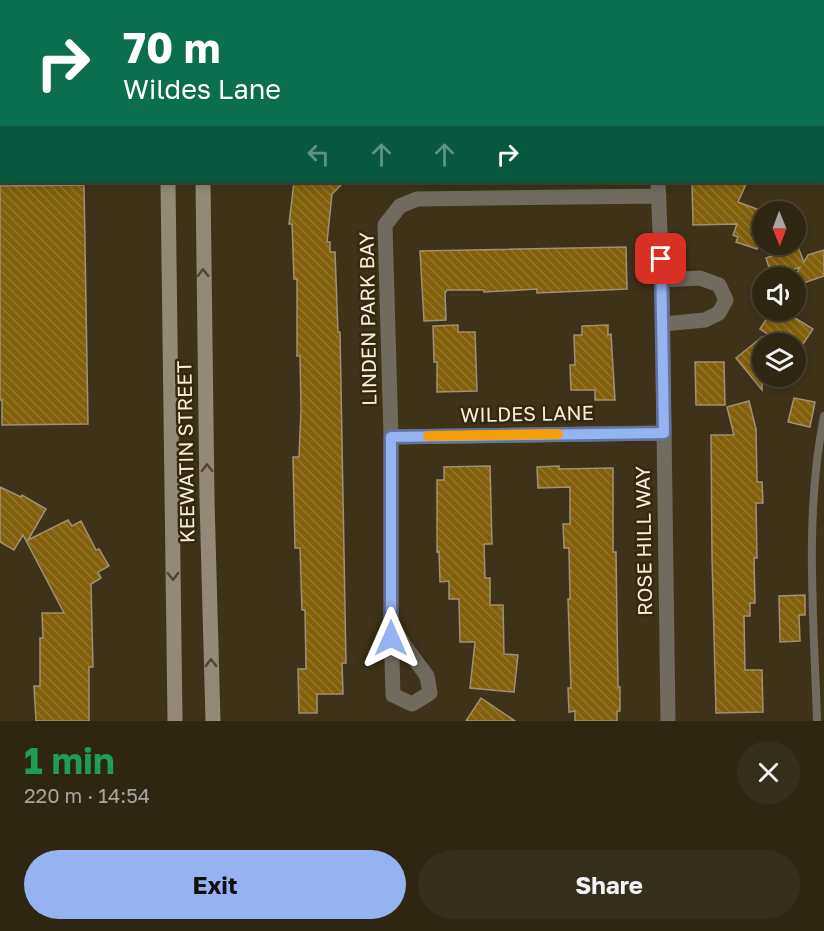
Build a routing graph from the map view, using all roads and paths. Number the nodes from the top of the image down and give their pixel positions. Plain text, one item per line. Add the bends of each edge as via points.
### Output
1 (168, 183) edge
2 (203, 183) edge
3 (658, 189) edge
4 (662, 280) junction
5 (663, 324) junction
6 (824, 416) edge
7 (664, 433) junction
8 (391, 437) junction
9 (391, 623) junction
10 (175, 721) edge
11 (213, 721) edge
12 (668, 721) edge
13 (817, 721) edge

1 -> 10 street, KEEWATIN STREET
11 -> 2 street, KEEWATIN STREET
3 - 4 street, ROSE HILL WAY
3 - 8 street, LINDEN PARK BAY via 417,199 400,206 385,225
4 - 5 street, ROSE HILL WAY
4 - 5 street via 700,278 719,285 726,300 719,314 705,320
5 - 7 street, ROSE HILL WAY
6 - 13 lane via 814,495
7 - 8 street, WILDES LANE
7 - 12 street, ROSE HILL WAY
8 - 9 street, LINDEN PARK BAY
9 - 9 street, LINDEN PARK BAY via 393,695 412,704 430,693 428,676

